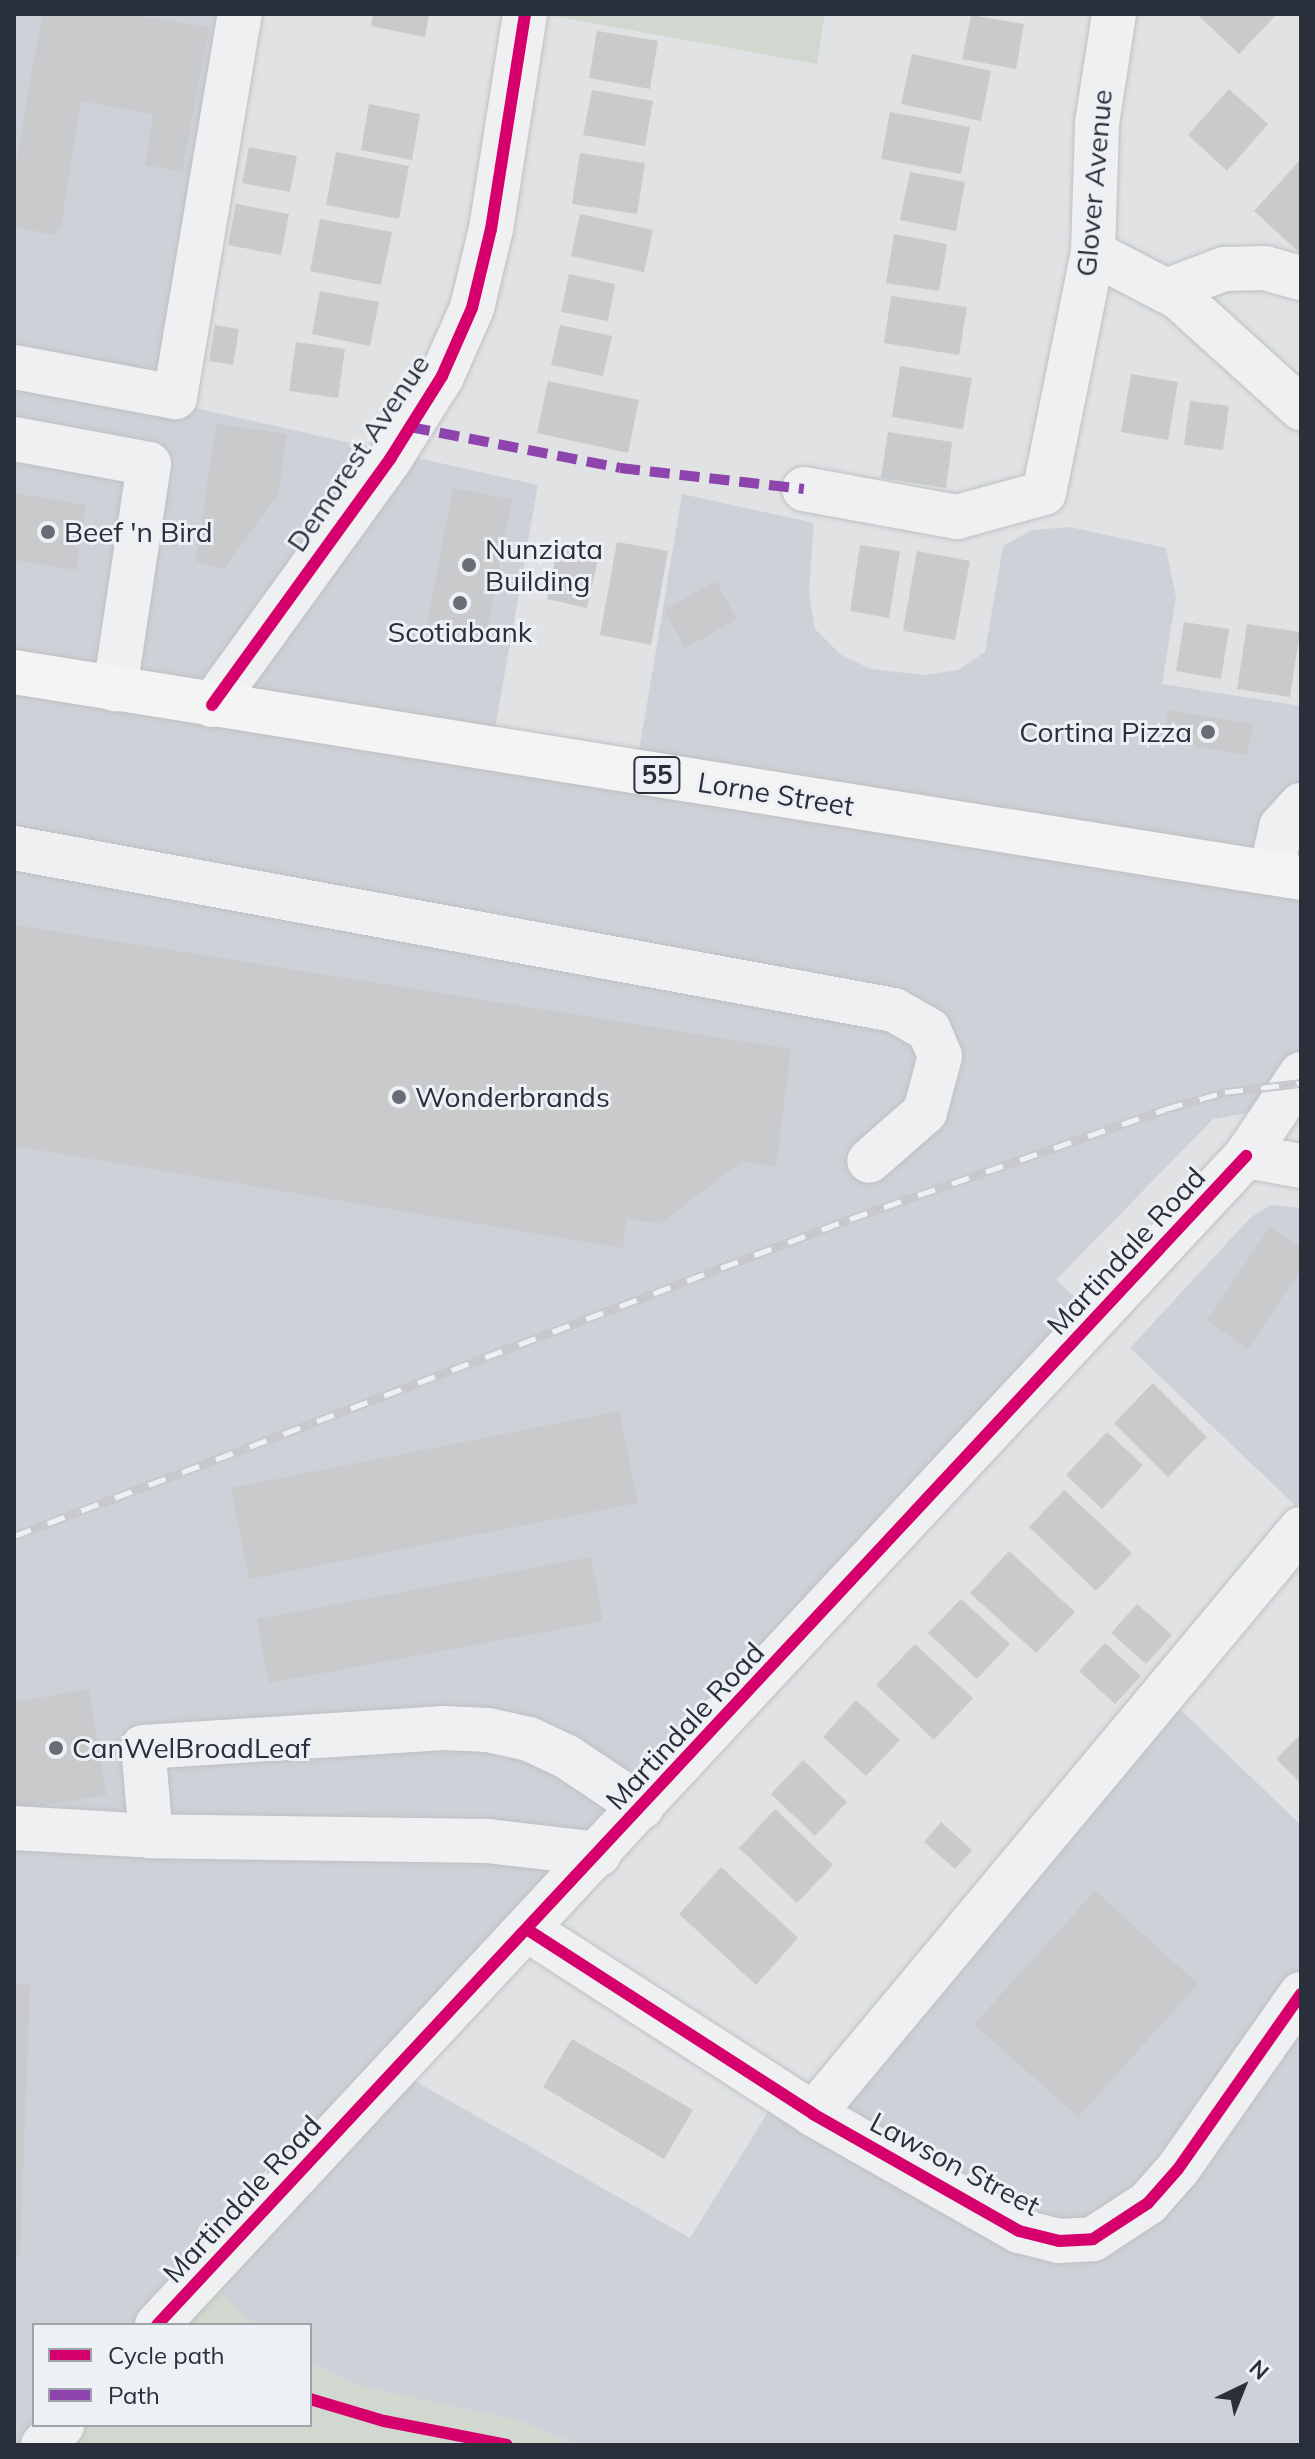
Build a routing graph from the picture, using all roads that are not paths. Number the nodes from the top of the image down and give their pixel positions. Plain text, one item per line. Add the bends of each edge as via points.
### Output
1 (240, 14) edge
2 (525, 14) edge
3 (1114, 14) edge
4 (1093, 253) junction
5 (1301, 278) edge
6 (1166, 291) junction
7 (14, 367) edge
8 (1301, 408) edge
9 (14, 439) edge
10 (804, 489) dead end
11 (14, 672) edge
12 (115, 689) junction
13 (212, 705) junction
14 (1301, 805) edge
15 (14, 848) edge
16 (1286, 875) edge
17 (1301, 1074) edge
18 (1246, 1156) junction
19 (869, 1161) dead end
20 (1301, 1166) edge
21 (1301, 1529) edge
22 (642, 1807) junction
23 (14, 1828) edge
24 (151, 1836) junction
25 (599, 1854) junction
26 (528, 1930) junction
27 (1301, 1994) edge
28 (813, 2114) junction
29 (159, 2323) edge
30 (60, 2427) edge
31 (43, 2445) edge

1 - 7 street via 175,397
2 - 13 street, Demorest Avenue via 491,229 472,308 442,376 390,459
3 - 4 street, Glover Avenue via 1097,123
4 - 6 street
4 - 10 street, Glover Avenue via 1044,493 957,517
5 - 6 street via 1265,268 1224,269
6 - 8 street via 1253,361
9 - 12 street via 149,464
11 - 12 main road, Lorne Street / 55
12 - 13 main road, Lorne Street / 55
13 - 16 main road, Lorne Street / 55
14 - 16 street via 1281,827
15 - 19 street via 894,1010 929,1030 940,1056 925,1112
17 - 18 street, Martindale Road
18 - 20 street
18 - 22 street, Martindale Road
21 - 28 street
22 - 24 street via 567,1757 529,1739 444,1728 143,1747
22 - 25 street, Martindale Road
23 - 24 street
24 - 25 street via 489,1841
25 - 26 street, Martindale Road
26 - 28 street, Lawson Street
26 - 29 street, Martindale Road
27 - 28 street, Lawson Street via 1178,2169 1138,2211 1093,2239 1059,2241 1019,2231
30 - 31 street

